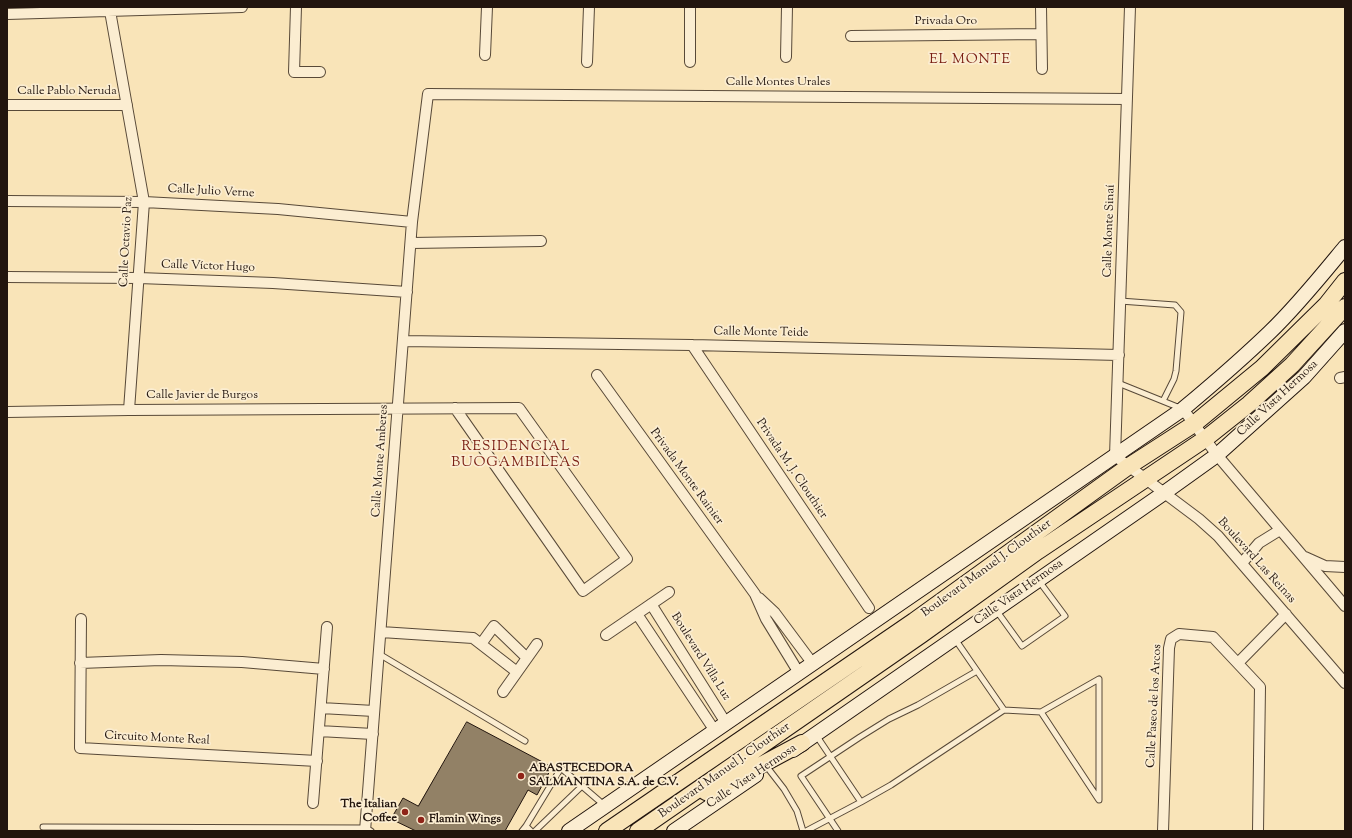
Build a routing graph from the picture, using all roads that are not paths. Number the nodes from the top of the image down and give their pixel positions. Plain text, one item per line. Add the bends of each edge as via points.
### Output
1 (242, 7) edge
2 (296, 7) edge
3 (487, 7) edge
4 (588, 7) edge
5 (690, 7) edge
6 (787, 7) edge
7 (1041, 7) edge
8 (1130, 7) edge
9 (205, 8) edge
10 (110, 9) edge
11 (7, 14) edge
12 (1041, 34) junction
13 (851, 36) dead end
14 (485, 55) dead end
15 (786, 57) dead end
16 (587, 62) dead end
17 (690, 62) dead end
18 (1042, 69) dead end
19 (320, 72) dead end
20 (428, 94) joint
21 (1127, 99) junction
22 (7, 105) edge
23 (127, 105) junction
24 (7, 201) edge
25 (144, 202) junction
26 (412, 222) junction
27 (541, 241) dead end
28 (411, 243) junction
29 (1345, 247) edge
30 (7, 277) edge
31 (139, 278) junction
32 (1345, 281) edge
33 (407, 292) junction
34 (1120, 301) junction
35 (1345, 307) edge
36 (1345, 331) edge
37 (403, 341) junction
38 (692, 345) junction
39 (1119, 355) junction
40 (597, 375) dead end
41 (1118, 383) junction
42 (1163, 401) junction
43 (455, 408) junction
44 (398, 409) junction
45 (1183, 409) junction
46 (129, 410) junction
47 (7, 412) edge
48 (1194, 424) junction
49 (1205, 440) junction
50 (1216, 455) junction
51 (1115, 456) junction
52 (1129, 466) junction
53 (1146, 480) junction
54 (1164, 493) junction
55 (1280, 530) junction
56 (1302, 556) junction
57 (1242, 563) junction
58 (1345, 567) edge
59 (1038, 580) junction
60 (670, 592) dead end
61 (755, 594) junction
62 (651, 604) junction
63 (1345, 606) edge
64 (869, 608) dead end
65 (996, 610) junction
66 (637, 614) junction
67 (1286, 614) junction
68 (81, 620) dead end
69 (327, 627) dead end
70 (381, 632) junction
71 (606, 635) dead end
72 (954, 638) junction
73 (481, 644) junction
74 (537, 644) dead end
75 (379, 654) junction
76 (527, 658) junction
77 (80, 663) junction
78 (813, 664) junction
79 (1238, 664) junction
80 (324, 669) junction
81 (977, 671) junction
82 (517, 672) junction
83 (799, 673) junction
84 (1345, 682) edge
85 (503, 692) dead end
86 (321, 708) junction
87 (1004, 710) junction
88 (374, 711) junction
89 (1041, 712) junction
90 (726, 723) junction
91 (319, 731) junction
92 (715, 731) junction
93 (373, 734) junction
94 (809, 739) junction
95 (525, 741) dead end
96 (830, 757) junction
97 (317, 761) junction
98 (767, 767) junction
99 (582, 786) junction
100 (861, 802) junction
101 (313, 803) dead end
102 (677, 804) junction
103 (605, 806) junction
104 (830, 818) junction
105 (526, 826) junction
106 (43, 827) dead end
107 (367, 830) edge
108 (522, 831) edge
109 (532, 831) edge
110 (535, 831) edge
111 (569, 831) edge
112 (607, 831) edge
113 (638, 831) edge
114 (674, 831) edge
115 (803, 831) edge
116 (806, 831) edge
117 (838, 831) edge
118 (1163, 831) edge
119 (1258, 831) edge

1 - 9 street
2 - 19 street via 294,72
3 - 14 street
4 - 16 street
5 - 17 street
6 - 15 street
7 - 12 street
8 - 21 street, Calle Monte Sinaí
9 - 10 street
10 - 11 street
10 - 23 street, Calle Octavio Paz
12 - 13 street, Privada Oro
12 - 18 street
20 - 21 street, Calle Montes Urales
20 - 26 street, Calle Monte Amberes
21 - 34 street, Calle Monte Sinaí
22 - 23 street, Calle Pablo Neruda
23 - 25 street, Calle Octavio Paz
24 - 25 street, Calle Julio Verne
25 - 26 street, Calle Julio Verne via 278,209
25 - 31 street, Calle Octavio Paz
26 - 28 street, Calle Monte Amberes
27 - 28 street
28 - 33 street, Calle Monte Amberes
29 - 45 street via 1271,331
30 - 31 street, Calle Víctor Hugo
31 - 33 street, Calle Víctor Hugo
31 - 46 street, Calle Octavio Paz
32 - 48 main road, Boulevard Manuel J. Clouthier via 1326,304 1262,368
33 - 37 street, Calle Monte Amberes
34 - 39 street, Calle Monte Sinaí
34 - 42 lane via 1175,305 1182,312 1176,371
35 - 49 main road, Boulevard Manuel J. Clouthier via 1292,365
36 - 50 street, Calle Vista Hermosa via 1304,377
37 - 38 street, Calle Monte Teide
37 - 44 street, Calle Monte Amberes
38 - 39 street, Calle Monte Teide
38 - 64 street, Privada M. J. Clouthier
39 - 41 street, Calle Monte Sinaí
40 - 61 street, Privada Monte Rainier
41 - 42 lane
41 - 51 street, Calle Monte Sinaí
42 - 45 lane
43 - 43 street, Calle Javier de Burgos via 519,408 627,558 583,591
43 - 44 street, Calle Javier de Burgos
44 - 46 street, Calle Javier de Burgos
44 - 70 street, Calle Monte Amberes
45 - 48 street
45 - 51 street
46 - 47 street, Calle Javier de Burgos
48 - 49 street
48 - 52 main road, Boulevard Manuel J. Clouthier
49 - 50 street
49 - 53 main road, Boulevard Manuel J. Clouthier
50 - 54 street, Calle Vista Hermosa
50 - 55 street
51 - 52 street, Boulevard Las Reinas
51 - 78 street
52 - 53 street, Boulevard Las Reinas
52 - 112 main road, Boulevard Manuel J. Clouthier via 914,621
53 - 54 street, Boulevard Las Reinas
53 - 102 main road, Boulevard Manuel J. Clouthier via 1038,551
54 - 57 street, Boulevard Las Reinas via 1218,536
54 - 59 street, Calle Vista Hermosa
55 - 56 street
55 - 57 street via 1259,543
56 - 58 street via 1325,566
56 - 63 street
57 - 67 street, Boulevard Las Reinas
59 - 65 street, Calle Vista Hermosa
59 - 65 lane via 1065,616 1022,646
60 - 62 street
61 - 78 street, Privada Monte Rainier via 774,613
61 - 83 street, Privada Monte Rainier via 766,619
62 - 66 street
62 - 90 street, Boulevard Villa Luz
65 - 72 street, Calle Vista Hermosa
66 - 71 street
66 - 92 street
67 - 79 street
67 - 84 street, Boulevard Las Reinas
68 - 77 street, Circuito Monte Real
69 - 80 street
70 - 73 street via 473,638
70 - 75 street, Calle Monte Amberes
72 - 81 lane
72 - 94 street, Calle Vista Hermosa
73 - 76 street via 494,626
73 - 82 street
74 - 76 street
75 - 88 street, Calle Monte Amberes
75 - 95 lane
76 - 82 street
77 - 80 street via 161,660 242,662
77 - 97 street, Circuito Monte Real via 80,748
78 - 83 street
79 - 118 street, Calle Paseo de los Arcos via 1213,637 1179,634 1171,639
79 - 119 street, Calle Paseo de los Arcos via 1260,687
80 - 86 street
81 - 87 lane
81 - 96 lane via 889,719
82 - 85 street
83 - 90 street
86 - 88 street
86 - 91 street
87 - 89 lane
87 - 100 lane via 892,785
88 - 93 street, Calle Monte Amberes
89 - 89 lane via 1074,762 1100,800 1099,679
90 - 92 street
91 - 93 street
91 - 97 street
92 - 103 street
93 - 107 street, Calle Monte Amberes
94 - 96 lane
94 - 98 street, Calle Vista Hermosa
94 - 102 main road via 733,780
96 - 100 lane
96 - 104 lane via 802,776
97 - 101 street
98 - 114 street, Calle Vista Hermosa
98 - 115 lane via 797,811
99 - 103 lane
99 - 105 lane via 561,768
99 - 110 lane
100 - 104 lane
102 - 113 main road, Boulevard Manuel J. Clouthier
103 - 111 street
104 - 116 lane
104 - 117 lane
105 - 108 lane
105 - 109 lane
106 - 107 lane

